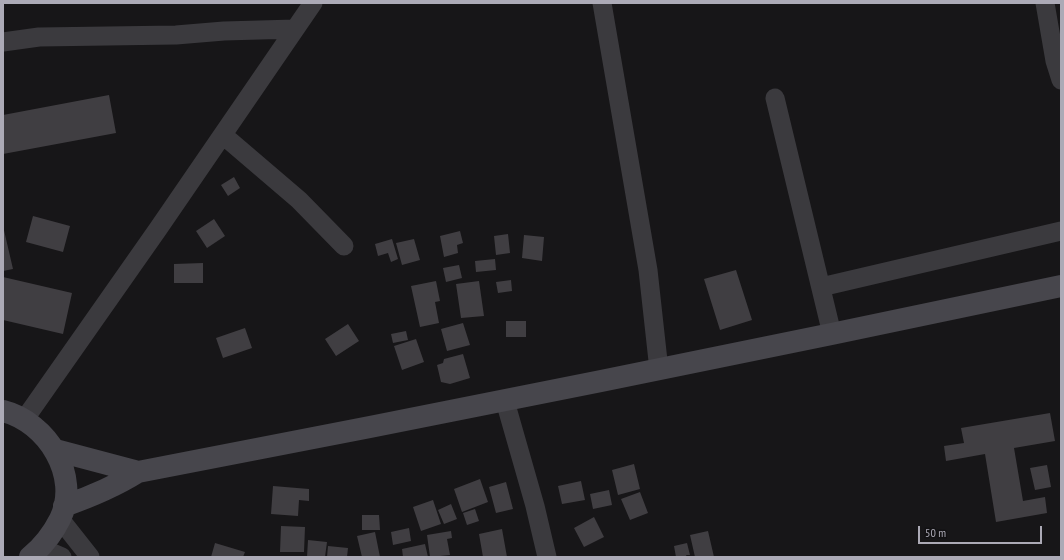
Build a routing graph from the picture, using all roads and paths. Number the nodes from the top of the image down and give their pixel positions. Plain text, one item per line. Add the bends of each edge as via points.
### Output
1 (313, 3) edge
2 (602, 3) edge
3 (1045, 3) edge
4 (295, 29) junction
5 (3, 42) edge
6 (1061, 80) edge
7 (775, 98) dead end
8 (223, 135) junction
9 (1061, 231) edge
10 (344, 246) dead end
11 (1061, 286) edge
12 (821, 287) junction
13 (832, 334) junction
14 (659, 370) junction
15 (505, 401) junction
16 (3, 411) edge
17 (24, 420) junction
18 (55, 450) junction
19 (138, 472) junction
20 (62, 512) junction
21 (35, 553) edge
22 (62, 557) edge
23 (90, 557) edge
24 (547, 557) edge

1 - 4 street
2 - 14 street via 648,270
3 - 6 street via 1054,61
4 - 5 street via 176,35 39,37
4 - 8 street
7 - 12 street
8 - 10 street via 299,200
8 - 17 street
9 - 12 street
11 - 13 main road
12 - 13 street
13 - 14 main road
14 - 15 main road
15 - 19 main road
15 - 24 street
16 - 17 main road
17 - 18 main road via 42,433
18 - 19 main road
18 - 20 main road via 62,468 65,487
19 - 20 main road
20 - 21 main road
20 - 23 street
21 - 22 street

